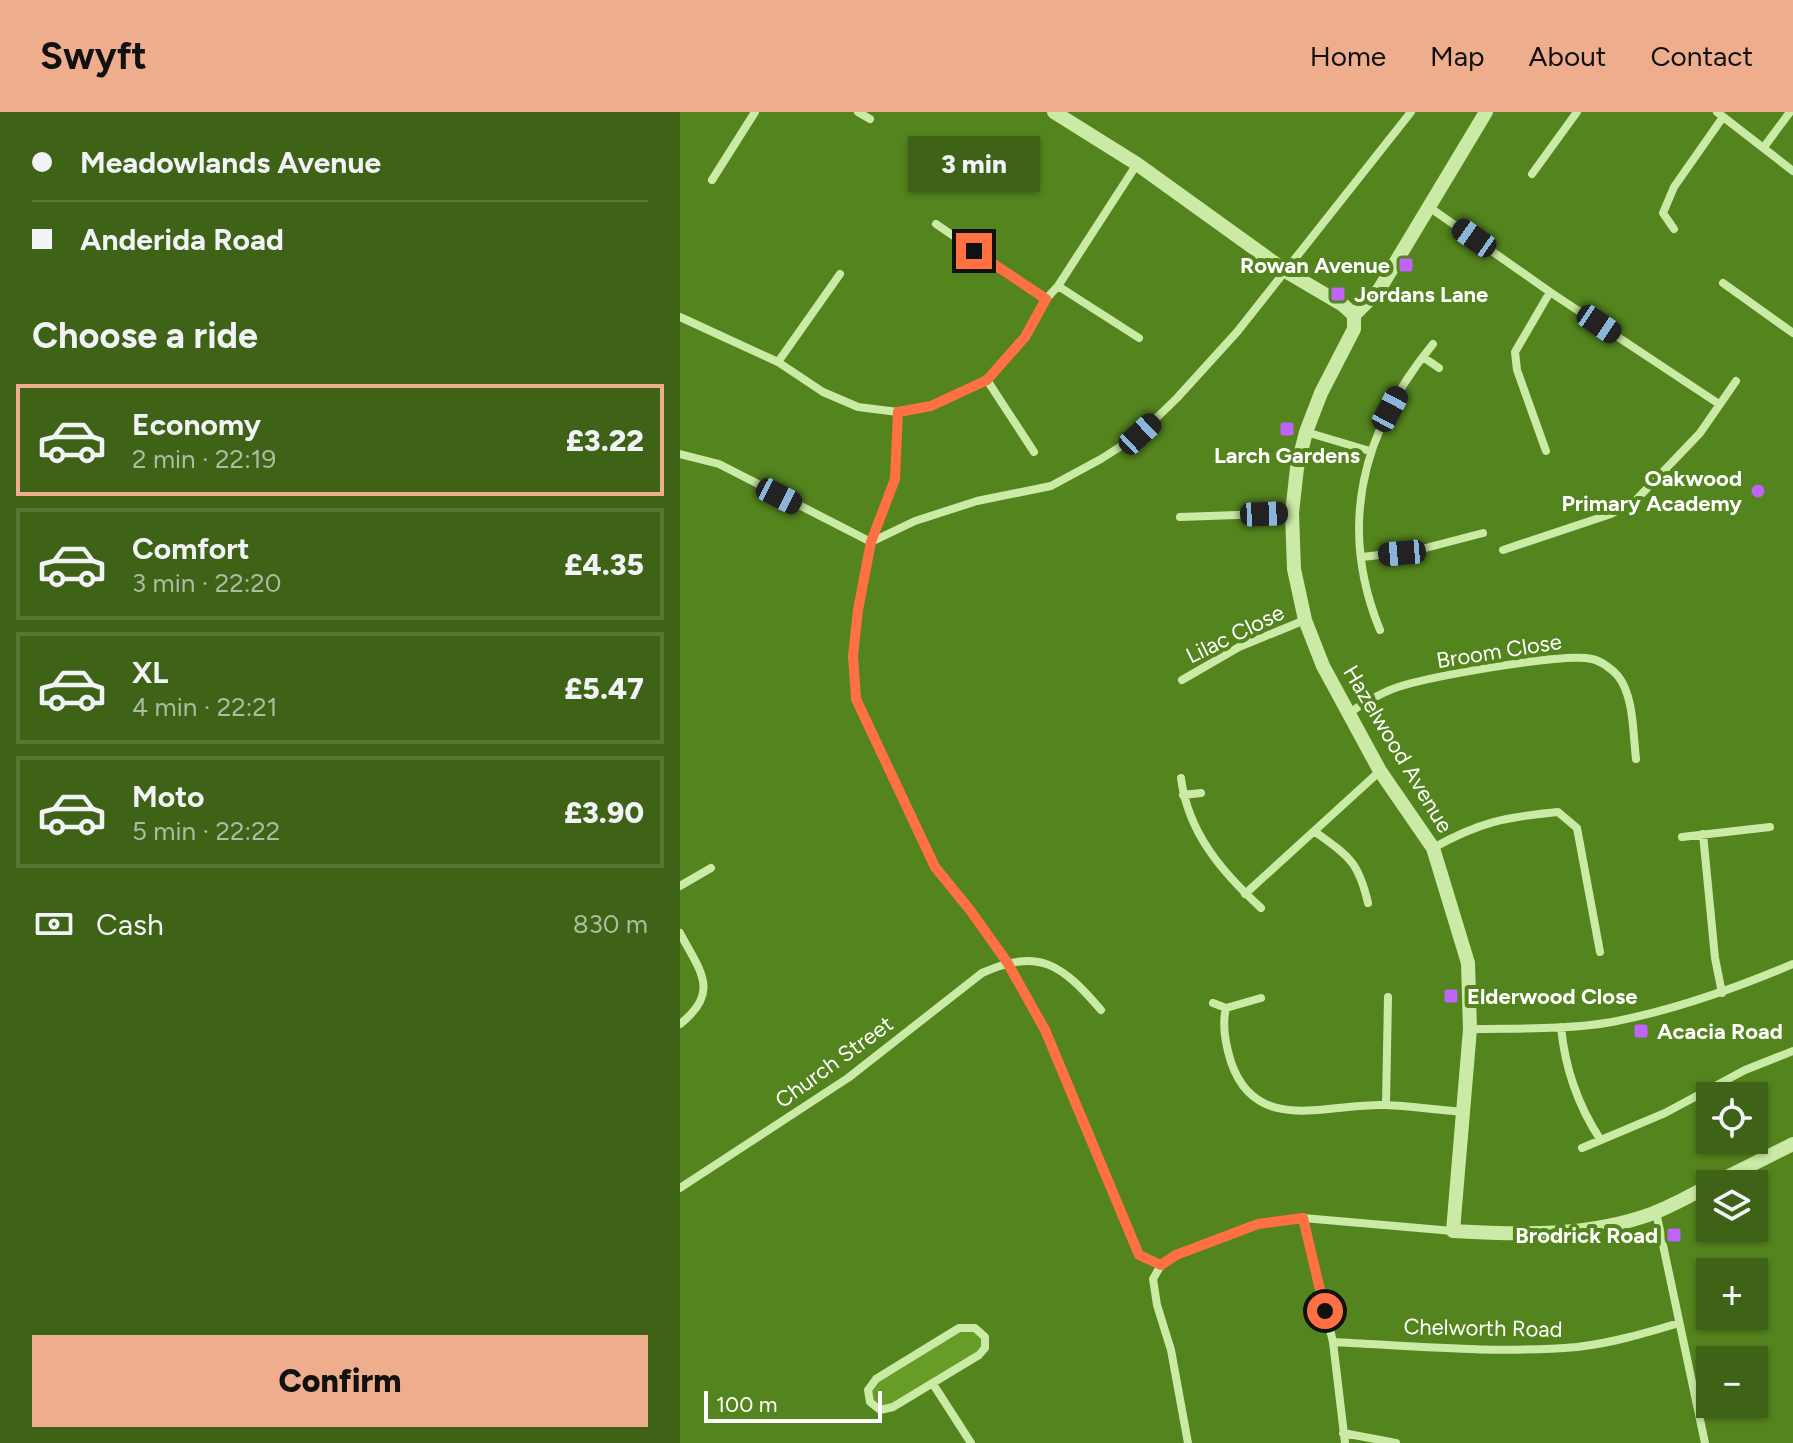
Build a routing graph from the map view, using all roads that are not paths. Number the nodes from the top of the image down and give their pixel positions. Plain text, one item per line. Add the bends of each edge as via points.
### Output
1 (755, 112) edge
2 (858, 112) edge
3 (1054, 112) edge
4 (1411, 112) edge
5 (1486, 112) edge
6 (1577, 112) edge
7 (1790, 112) edge
8 (1720, 115) edge
9 (870, 119) dead end
10 (1764, 147) junction
11 (1137, 164) junction
12 (1793, 171) edge
13 (1532, 174) dead end
14 (712, 180) dead end
15 (1429, 207) junction
16 (936, 224) dead end
17 (1674, 229) dead end
18 (1287, 272) junction
19 (840, 274) dead end
20 (1723, 283) dead end
21 (1058, 286) junction
22 (1550, 292) junction
23 (1046, 299) junction
24 (1354, 315) junction
25 (680, 317) edge
26 (1793, 333) edge
27 (1139, 338) dead end
28 (1433, 344) dead end
29 (1423, 357) junction
30 (778, 362) junction
31 (1439, 368) dead end
32 (987, 380) junction
33 (1736, 381) dead end
34 (1719, 404) junction
35 (898, 412) junction
36 (1306, 432) junction
37 (1370, 451) junction
38 (1546, 451) dead end
39 (1034, 452) dead end
40 (680, 454) edge
41 (1292, 513) junction
42 (1180, 517) dead end
43 (1483, 533) dead end
44 (871, 542) junction
45 (1503, 550) dead end
46 (1362, 557) junction
47 (1305, 620) junction
48 (1380, 630) dead end
49 (1182, 680) dead end
50 (1349, 713) junction
51 (1636, 759) dead end
52 (1380, 771) junction
53 (1181, 778) dead end
54 (1201, 793) dead end
55 (1183, 795) junction
56 (1770, 827) dead end
57 (1314, 831) junction
58 (1703, 834) junction
59 (1682, 837) dead end
60 (1433, 848) junction
61 (711, 868) dead end
62 (680, 886) edge
63 (1245, 894) junction
64 (1368, 903) dead end
65 (1261, 908) dead end
66 (680, 933) edge
67 (1600, 952) dead end
68 (1007, 962) junction
69 (1793, 964) edge
70 (1722, 993) junction
71 (1388, 997) dead end
72 (1261, 998) dead end
73 (1213, 1003) dead end
74 (1226, 1008) junction
75 (1101, 1010) dead end
76 (1374, 1014) dead end
77 (1386, 1017) junction
78 (680, 1024) edge
79 (1561, 1027) junction
80 (1470, 1029) junction
81 (1793, 1051) edge
82 (1386, 1105) junction
83 (1464, 1112) junction
84 (1600, 1139) junction
85 (1793, 1144) edge
86 (1582, 1148) dead end
87 (1742, 1170) edge
88 (680, 1188) edge
89 (1696, 1193) edge
90 (1656, 1212) junction
91 (1303, 1218) junction
92 (1453, 1231) junction
93 (1161, 1265) junction
94 (1679, 1323) junction
95 (1333, 1342) junction
96 (933, 1384) junction
97 (1343, 1433) junction
98 (971, 1443) edge
99 (1188, 1443) edge
100 (1345, 1443) edge
101 (1396, 1443) edge
102 (1705, 1443) edge

1 - 14 street
2 - 9 street
3 - 11 street
4 - 18 street
5 - 15 street, Hazelwood Avenue
6 - 13 street
7 - 10 street
8 - 10 street
8 - 17 street via 1663,213
10 - 12 street
11 - 18 street
11 - 21 street
15 - 22 street
15 - 24 street, Hazelwood Avenue via 1379,290
16 - 23 street
18 - 24 street
18 - 44 street via 1140,434 1051,486 965,505
19 - 30 street
20 - 26 street
21 - 23 street
21 - 27 street
22 - 34 street
22 - 38 street via 1515,352
23 - 32 street via 1025,337
24 - 36 street, Hazelwood Avenue via 1354,329
25 - 30 street
28 - 29 street
29 - 31 street
29 - 37 street
30 - 35 street via 823,392 858,407
32 - 35 street via 931,406
32 - 39 street
33 - 34 street
34 - 45 street via 1700,433 1635,501
35 - 44 street via 895,479
36 - 37 street
36 - 41 street, Hazelwood Avenue
37 - 46 street via 1359,513
40 - 44 street via 719,464
41 - 42 street
41 - 47 street, Hazelwood Avenue via 1294,569
43 - 46 street
44 - 68 street via 853,656 856,699 935,867
46 - 48 street
47 - 49 street, Lilac Close via 1239,647
47 - 50 street, Hazelwood Avenue
50 - 51 street, Broom Close via 1421,681 1592,658 1617,675 1623,687
50 - 52 street, Hazelwood Avenue
52 - 57 street
52 - 60 street, Hazelwood Avenue
53 - 55 street
54 - 55 street
55 - 63 street via 1217,866
56 - 58 street
57 - 63 street
57 - 64 street via 1347,855 1362,876
58 - 59 street
58 - 70 street
60 - 67 street via 1494,820 1558,812 1577,828
60 - 80 street, Hazelwood Avenue via 1468,963
61 - 62 street
63 - 65 street
66 - 78 street via 705,991 695,1012
68 - 75 street via 1034,959 1057,969
68 - 88 street, Church Street via 982,973 848,1078
68 - 93 street via 1045,1030 1139,1255
69 - 70 street
70 - 79 street via 1667,1010
71 - 77 street
72 - 74 street
73 - 74 street
74 - 82 street via 1229,1057 1237,1079 1268,1107 1310,1111
76 - 77 street
77 - 82 street
79 - 80 street
79 - 84 street via 1564,1058 1582,1111
80 - 83 street, Hazelwood Avenue
81 - 84 street
82 - 83 street
83 - 92 street, Hazelwood Avenue
84 - 86 street
85 - 87 street
89 - 90 street
90 - 92 street via 1569,1232
90 - 94 street
91 - 92 street
91 - 93 street via 1258,1224
91 - 95 street
93 - 99 street via 1153,1279
94 - 95 street, Chelworth Road via 1581,1347 1534,1350
94 - 102 street
95 - 97 street
96 - 96 street via 893,1407 880,1410 870,1402 868,1390 876,1379 959,1328 975,1328 985,1337 979,1355
96 - 98 street
97 - 100 street
97 - 101 street

